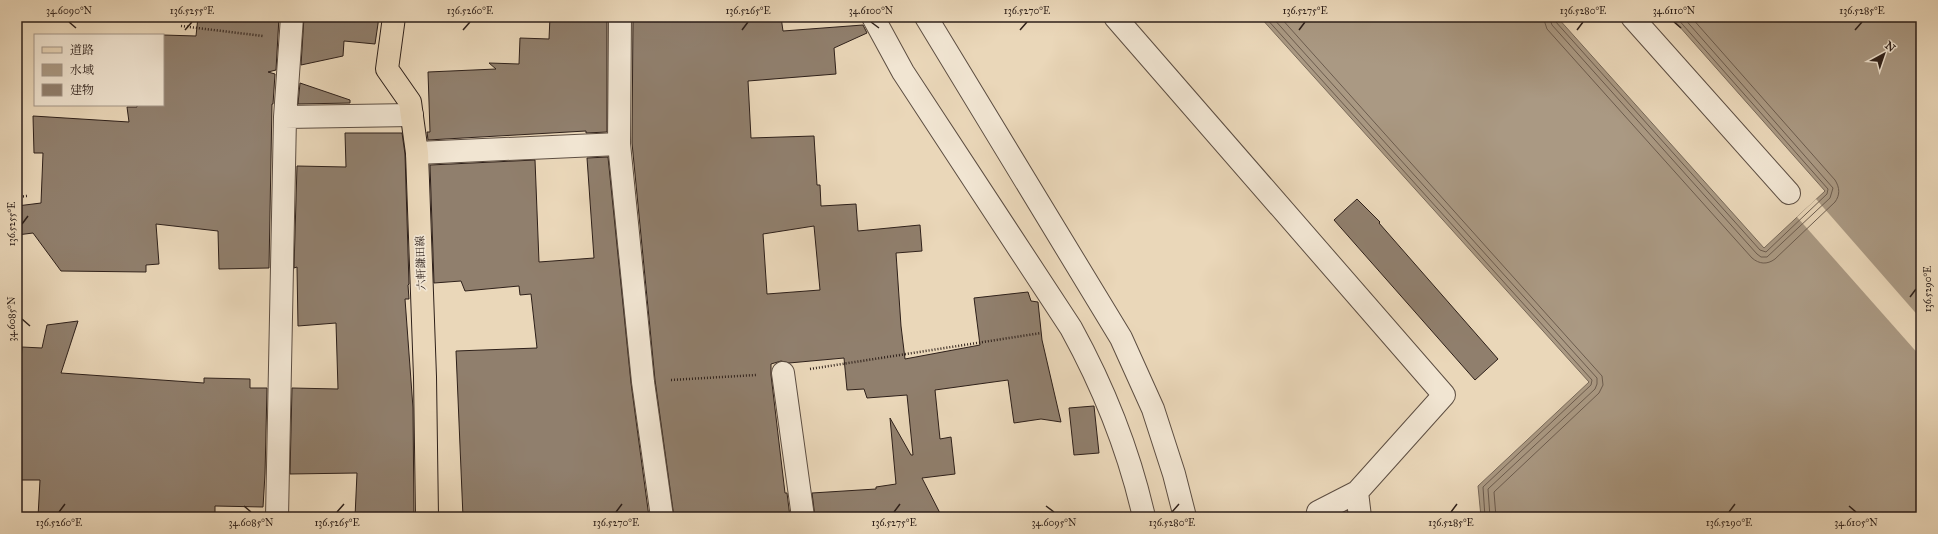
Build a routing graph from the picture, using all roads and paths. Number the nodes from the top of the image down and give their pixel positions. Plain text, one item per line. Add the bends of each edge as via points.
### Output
1 (394, 17) edge
2 (620, 17) edge
3 (873, 17) edge
4 (926, 17) edge
5 (1115, 17) edge
6 (1632, 17) edge
7 (181, 26) dead end
8 (292, 26) edge
9 (412, 116) junction
10 (285, 117) junction
11 (619, 144) junction
12 (417, 153) junction
13 (1789, 193) dead end
14 (27, 196) dead end
15 (17, 197) edge
16 (1071, 328) junction
17 (783, 373) junction
18 (642, 382) junction
19 (1357, 492) junction
20 (278, 517) edge
21 (426, 517) edge
22 (662, 517) edge
23 (803, 517) edge
24 (1144, 517) edge
25 (1185, 517) edge
26 (1317, 517) edge
27 (1360, 517) edge

1 - 9 main road, 六軒鎌田線 via 387,69 410,102
2 - 11 street
3 - 16 street via 903,72
4 - 25 street via 1121,338 1152,409 1174,474
5 - 19 street via 1444,395
6 - 13 street
7 - 8 path via 278,37
8 - 10 street
9 - 10 street
9 - 12 main road, 六軒鎌田線
10 - 20 street
11 - 12 street
11 - 18 street
12 - 21 main road, 六軒鎌田線
14 - 15 path
16 - 17 path
16 - 24 street via 1118,426
17 - 18 path
17 - 23 street
18 - 22 street
19 - 26 street via 1318,512
19 - 27 street

